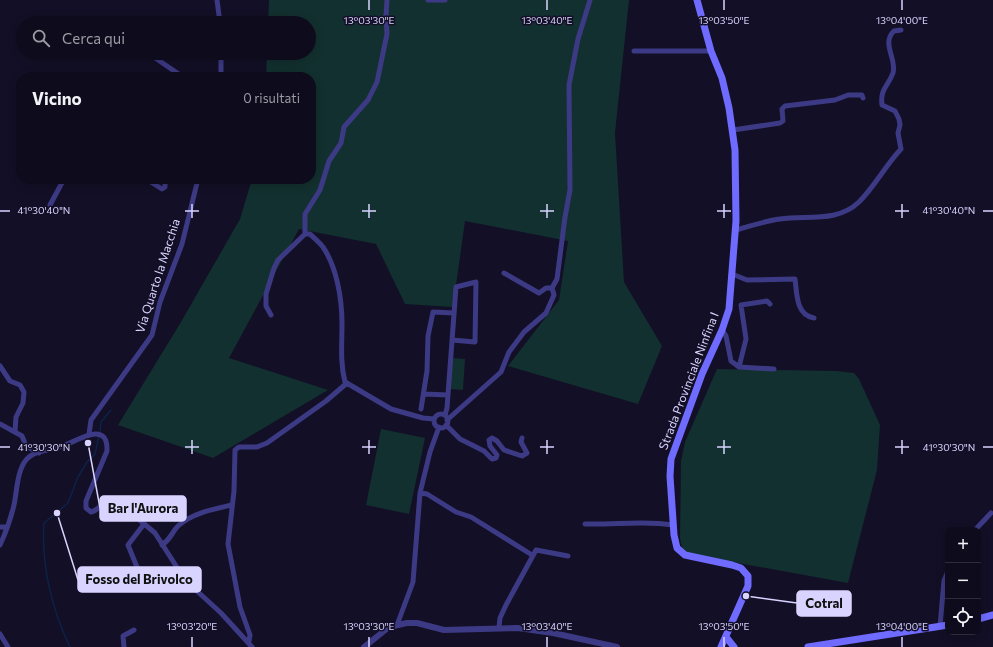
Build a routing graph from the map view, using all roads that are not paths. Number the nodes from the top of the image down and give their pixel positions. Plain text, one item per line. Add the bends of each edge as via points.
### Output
1 (217, 0) edge
2 (387, 0) edge
3 (428, 0) edge
4 (446, 0) edge
5 (590, 0) edge
6 (697, 0) edge
7 (219, 16) edge
8 (902, 30) dead end
9 (634, 51) dead end
10 (711, 51) junction
11 (158, 60) edge
12 (221, 60) edge
13 (175, 72) edge
14 (221, 72) edge
15 (863, 98) dead end
16 (733, 130) junction
17 (61, 184) edge
18 (154, 184) edge
19 (165, 184) edge
20 (196, 184) edge
21 (50, 206) dead end
22 (736, 230) junction
23 (305, 234) junction
24 (504, 273) dead end
25 (732, 274) junction
26 (552, 288) junction
27 (770, 304) dead end
28 (454, 313) junction
29 (270, 315) dead end
30 (814, 318) dead end
31 (722, 330) junction
32 (452, 340) junction
33 (0, 366) edge
34 (739, 367) junction
35 (774, 369) dead end
36 (347, 383) junction
37 (424, 394) junction
38 (448, 395) junction
39 (421, 410) dead end
40 (434, 419) junction
41 (446, 420) junction
42 (0, 424) edge
43 (439, 427) junction
44 (15, 431) junction
45 (89, 434) junction
46 (522, 438) dead end
47 (39, 453) junction
48 (420, 493) junction
49 (232, 505) junction
50 (991, 513) dead end
51 (144, 524) junction
52 (585, 524) dead end
53 (673, 525) junction
54 (0, 527) edge
55 (7, 527) junction
56 (978, 527) edge
57 (0, 545) edge
58 (162, 545) junction
59 (532, 555) junction
60 (568, 556) dead end
61 (141, 577) dead end
62 (945, 578) edge
63 (993, 615) edge
64 (981, 618) edge
65 (397, 625) junction
66 (945, 625) edge
67 (940, 626) junction
68 (499, 628) junction
69 (134, 630) dead end
70 (0, 634) edge
71 (726, 637) junction
72 (249, 641) junction
73 (8, 647) edge
74 (124, 647) edge
75 (252, 647) edge
76 (364, 647) edge
77 (617, 647) edge
78 (722, 647) edge
79 (734, 647) edge
80 (808, 647) edge

1 - 7 street
2 - 23 street via 387,34 376,82 368,100 344,127 341,143 329,161 320,190 305,214
3 - 4 street
5 - 26 street via 578,39 570,85 570,190 557,279
6 - 10 main road, Strada Provinciale Ninfina I
8 - 22 street via 894,31 890,36 890,55 894,61 894,68 881,96 882,104 895,111 899,119 901,150 880,176 858,202 842,212 827,217 780,219
9 - 10 street
10 - 16 main road, Strada Provinciale Ninfina I via 724,86
11 - 13 street
12 - 14 street
15 - 16 street via 862,95 848,95 835,100 785,106 782,109 783,121 780,124
16 - 22 main road, Strada Provinciale Ninfina I via 737,186
17 - 21 street
18 - 19 street via 162,189
20 - 45 street, Via Quarto la Macchia via 182,244 160,302 152,335 91,420
22 - 25 main road, Strada Provinciale Ninfina I
23 - 29 street via 278,260 274,268 266,294 266,306
23 - 36 street via 310,234 322,246 337,284 342,310 342,370
24 - 26 street via 539,293 546,288
25 - 30 street via 747,280 795,278 800,309 807,317
25 - 31 main road, Strada Provinciale Ninfina I via 729,309
26 - 41 street via 554,295 546,313 524,332 509,352 501,372
27 - 34 street via 768,301 741,305 746,339
28 - 32 street
28 - 32 street via 456,287 476,282 475,342
28 - 37 street via 433,312 428,336
31 - 34 street via 726,336 731,361
31 - 53 main road, Strada Provinciale Ninfina I via 673,450 670,476
32 - 38 street
33 - 44 street via 10,381 20,385 24,392 16,417
34 - 35 street
36 - 40 street via 391,409
36 - 49 street via 267,443 257,447 239,447 235,450
37 - 38 street
37 - 39 street
38 - 41 street
40 - 41 street via 439,414
40 - 43 street
41 - 43 street
41 - 46 street via 460,439 484,451 492,459 496,458 497,454 490,446 489,440 492,438 504,450 522,456 527,453
42 - 44 street
43 - 48 street
44 - 47 street via 22,436 26,446
45 - 47 street
45 - 51 street via 104,438 107,451 86,501 86,508 91,512 96,511 111,499 117,501
47 - 55 street via 25,460
48 - 59 street via 427,494 456,512 471,517
48 - 65 street via 413,582
49 - 58 street via 195,515 177,527 170,540
49 - 72 street via 228,544 240,606 250,635
50 - 56 street
51 - 58 street via 155,533
51 - 61 street via 128,545
52 - 53 street via 655,522
53 - 71 main road, Strada Provinciale Ninfina I via 676,545 682,553 734,565 748,576 748,586
54 - 55 street
55 - 57 street
58 - 72 street via 185,580
59 - 60 street via 539,549
59 - 68 street via 500,618
62 - 67 street
63 - 64 main road
65 - 68 street via 417,623 444,630
65 - 76 street via 389,627
66 - 67 main road
67 - 80 main road
68 - 77 street via 553,633
69 - 74 street via 123,636
70 - 73 street
71 - 78 main road, Strada Provinciale Ninfina I
71 - 79 main road
72 - 75 street

